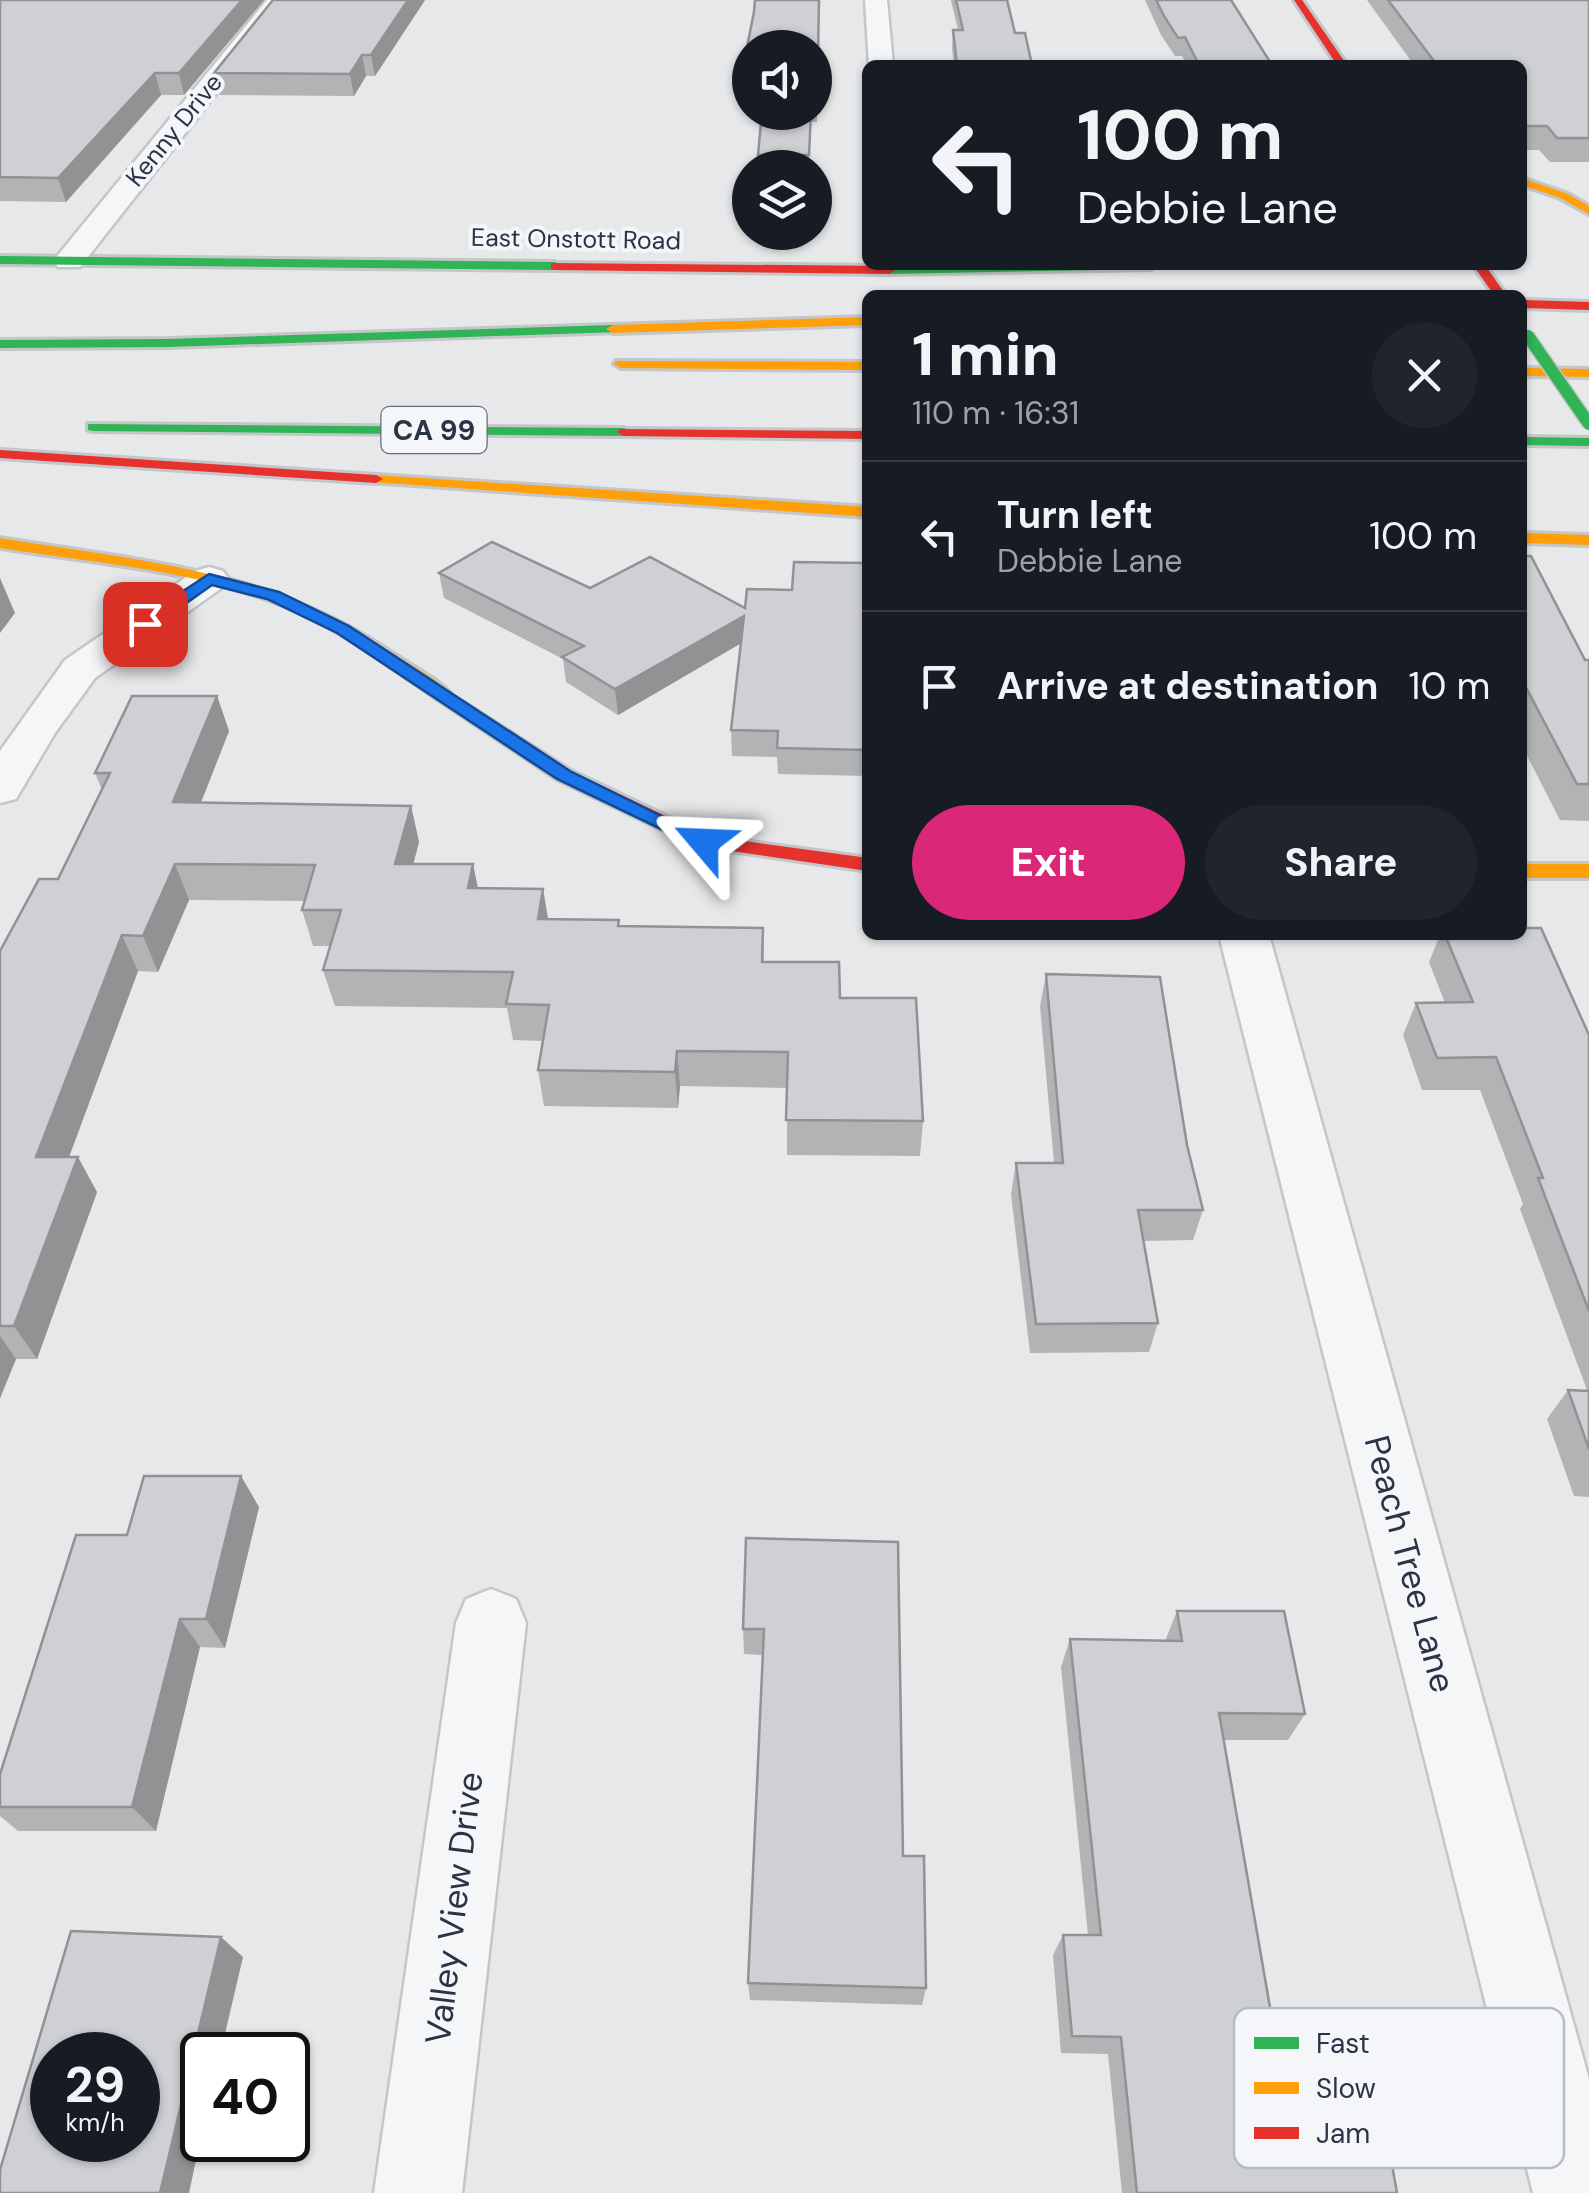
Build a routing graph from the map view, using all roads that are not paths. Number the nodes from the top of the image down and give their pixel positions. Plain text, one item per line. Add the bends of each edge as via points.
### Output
1 (279, 0) edge
2 (876, 0) edge
3 (1298, 0) edge
4 (881, 60) edge
5 (1339, 60) edge
6 (1527, 183) edge
7 (1589, 211) edge
8 (0, 260) edge
9 (69, 261) junction
10 (862, 268) edge
11 (1527, 304) edge
12 (1589, 306) edge
13 (862, 321) edge
14 (1527, 332) edge
15 (0, 344) edge
16 (0, 358) edge
17 (335, 362) dead end
18 (592, 364) dead end
19 (862, 366) edge
20 (1527, 372) edge
21 (1589, 373) edge
22 (1589, 424) edge
23 (79, 426) dead end
24 (862, 435) edge
25 (1527, 442) edge
26 (1589, 442) edge
27 (0, 454) edge
28 (862, 512) edge
29 (1527, 538) edge
30 (1589, 540) edge
31 (0, 543) edge
32 (209, 579) junction
33 (0, 789) edge
34 (862, 864) edge
35 (1527, 871) edge
36 (1589, 871) edge
37 (1245, 940) edge
38 (490, 1623) dead end
39 (1528, 2008) edge
40 (1564, 2144) edge
41 (418, 2193) edge
42 (1577, 2193) edge

1 - 9 street, Kenny Drive
2 - 4 street
3 - 5 main road
6 - 7 main road
8 - 9 main road, East Onstott Road
9 - 10 main road, East Onstott Road
11 - 12 main road
13 - 15 main road
14 - 22 main road, bridge
16 - 17 main road
18 - 19 main road
20 - 21 main road
23 - 24 main road, CA 99
25 - 26 main road
27 - 28 main road
29 - 30 main road
31 - 32 main road
32 - 33 street via 80,669
32 - 34 main road via 273,596 343,630 564,775 704,842
35 - 36 main road
37 - 39 street, Peach Tree Lane
38 - 41 street, Valley View Drive
40 - 42 street, Peach Tree Lane

